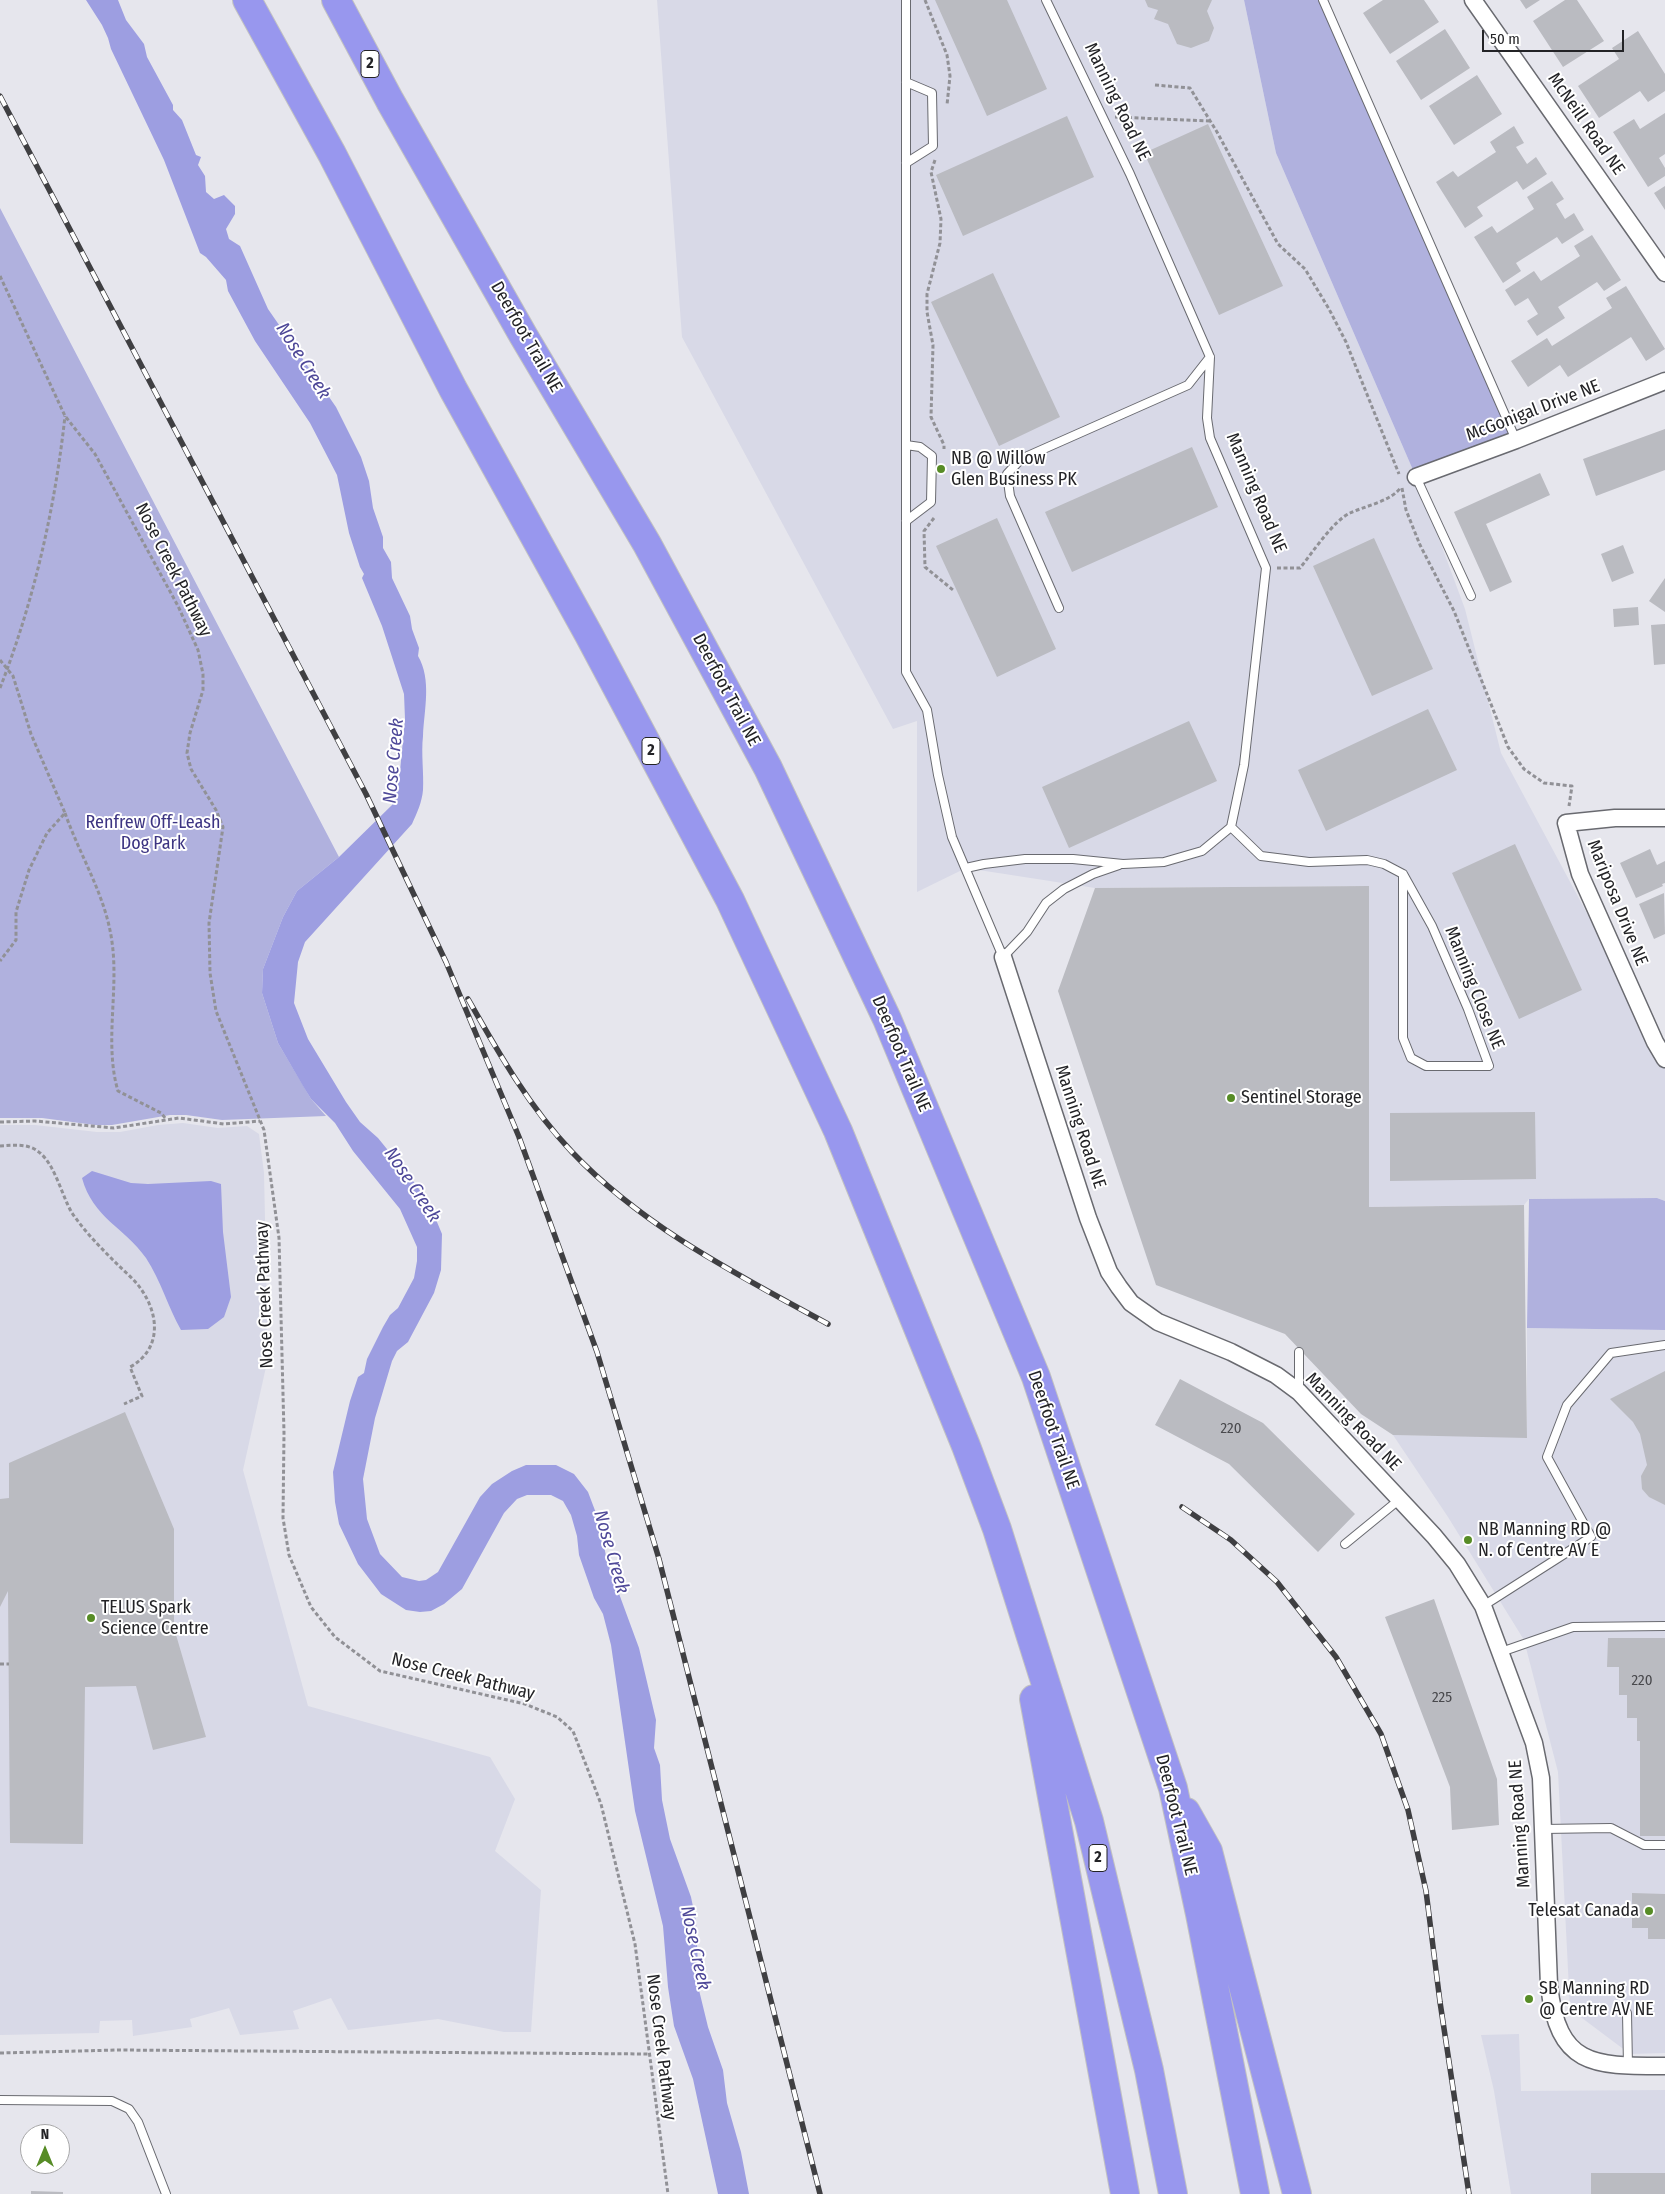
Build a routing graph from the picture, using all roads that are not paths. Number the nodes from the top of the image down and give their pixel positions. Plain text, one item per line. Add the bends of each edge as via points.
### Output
1 (247, 0) edge
2 (336, 0) edge
3 (906, 0) edge
4 (1046, 0) edge
5 (1323, 0) edge
6 (1473, 0) edge
7 (906, 82) junction
8 (906, 163) junction
9 (1665, 273) edge
10 (1210, 357) junction
11 (1665, 381) edge
12 (1516, 440) junction
13 (906, 445) junction
14 (1405, 479) joint
15 (906, 521) junction
16 (1471, 596) dead end
17 (1059, 608) dead end
18 (1665, 818) edge
19 (1231, 827) junction
20 (1123, 864) junction
21 (966, 868) junction
22 (1403, 874) junction
23 (1003, 957) junction
24 (1665, 1059) edge
25 (1665, 1345) edge
26 (1299, 1352) dead end
27 (1299, 1392) junction
28 (1400, 1499) junction
29 (997, 1529) junction
30 (1345, 1544) dead end
31 (1483, 1606) junction
32 (1665, 1626) edge
33 (1501, 1652) junction
34 (1173, 1788) junction
35 (1543, 1829) junction
36 (1665, 1846) edge
37 (1627, 2013) dead end
38 (1628, 2066) junction
39 (1665, 2066) edge
40 (0, 2100) edge
41 (166, 2194) edge
42 (1125, 2194) edge
43 (1173, 2194) edge
44 (1255, 2194) edge
45 (1297, 2194) edge

1 - 29 highway, 2 via 730,900 838,1131
2 - 34 highway, Deerfoot Trail NE / 2 via 518,326 647,544 768,768 887,1019 1036,1377
3 - 7 lane
4 - 10 lane, Manning Road NE via 1130,174
5 - 12 lane
6 - 9 street, McNeill Road NE
7 - 8 lane
7 - 8 lane via 932,92 933,146
8 - 13 lane
10 - 17 lane via 1188,385 1021,459 1006,474 1010,496
10 - 19 lane, Manning Road NE via 1207,418 1210,438 1266,568 1244,765
11 - 12 street, McGonigal Drive NE
12 - 14 street, McGonigal Drive NE
13 - 15 lane
13 - 15 lane via 920,447 932,456 931,502
14 - 16 lane
15 - 21 lane via 906,672 927,710 944,806 952,837
18 - 24 street, Mariposa Drive NE via 1615,818 1566,823 1580,874
19 - 20 lane via 1202,851 1164,862
19 - 22 lane via 1261,856 1308,862 1367,860
20 - 21 lane via 1025,859
20 - 23 lane via 1064,889 1046,904 1027,932
21 - 23 lane
22 - 22 lane, Manning Close NE via 1403,1038 1411,1058 1426,1066 1489,1066 1432,926
23 - 27 street, Manning Road NE via 1088,1218 1119,1287 1131,1303 1158,1322 1231,1352 1276,1375
25 - 31 lane via 1611,1353 1567,1405 1547,1457 1590,1537
26 - 27 lane
27 - 28 street, Manning Road NE
28 - 30 lane
28 - 31 street, Manning Road NE via 1457,1564
29 - 42 highway via 1042,1736
29 - 43 highway, 2 via 1090,1821 1149,2070
31 - 33 street, Manning Road NE
32 - 33 lane via 1573,1626
33 - 35 street, Manning Road NE via 1534,1743 1541,1778
34 - 44 highway, Deerfoot Trail NE / 2
34 - 45 highway via 1208,1851
35 - 36 lane via 1611,1828 1644,1845
35 - 38 street, Manning Road NE via 1551,2008 1558,2031 1575,2052 1595,2061
37 - 38 lane
38 - 39 street
40 - 41 lane via 112,2101 129,2109 138,2122

